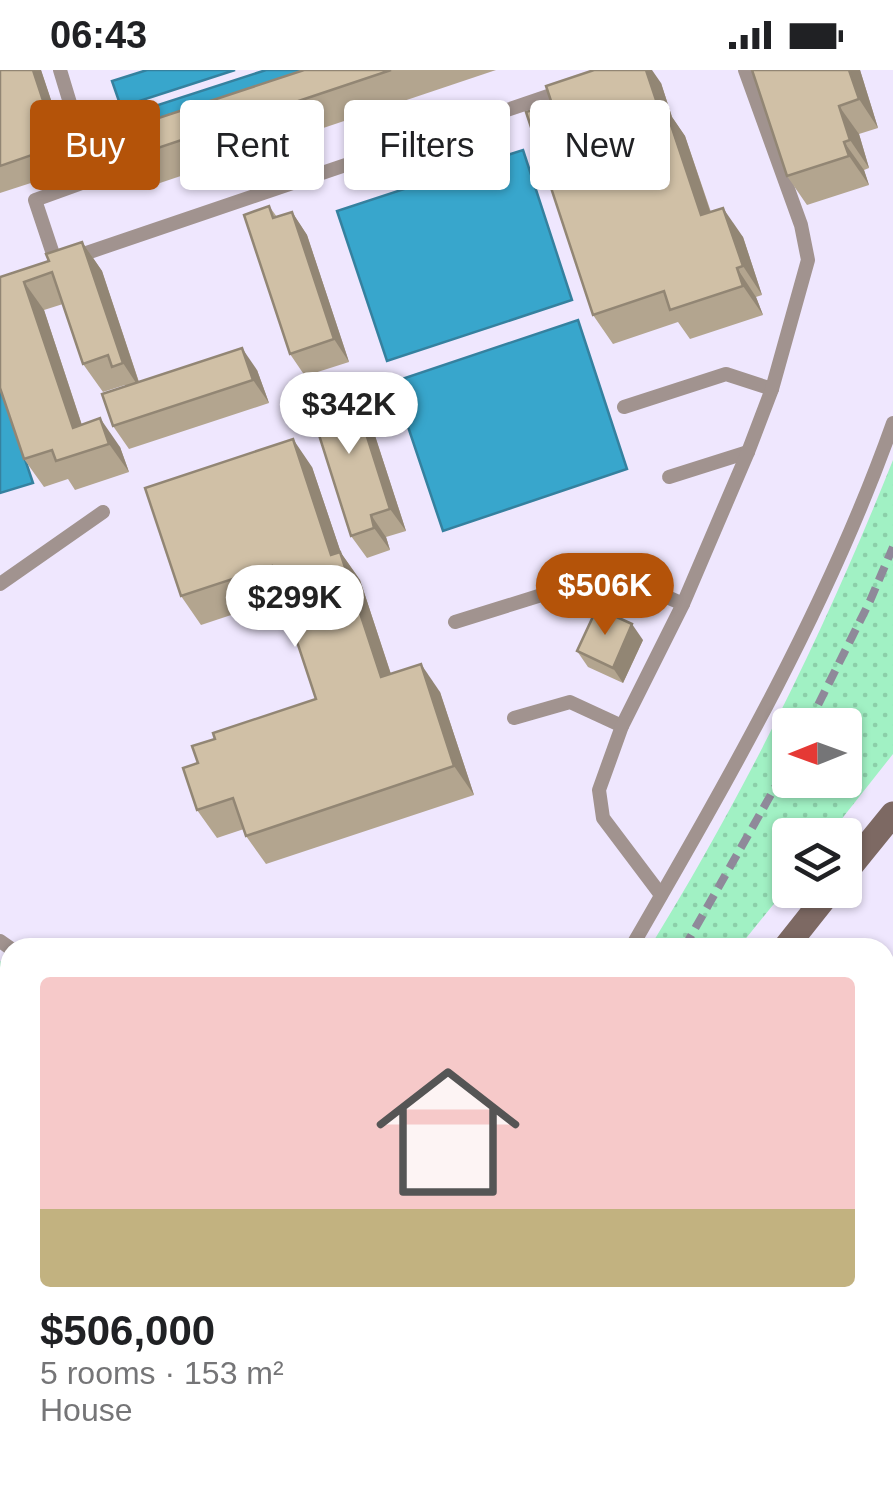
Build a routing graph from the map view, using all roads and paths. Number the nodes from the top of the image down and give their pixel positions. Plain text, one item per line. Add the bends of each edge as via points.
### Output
1 (60, 70) edge
2 (745, 70) edge
3 (570, 89) edge
4 (56, 264) junction
5 (37, 270) edge
6 (772, 389) junction
7 (624, 407) dead end
8 (893, 424) edge
9 (748, 452) junction
10 (670, 478) dead end
11 (103, 512) dead end
12 (0, 584) edge
13 (683, 604) junction
14 (455, 622) dead end
15 (514, 718) dead end
16 (622, 726) junction
17 (893, 814) edge
18 (862, 852) edge
19 (662, 895) junction
20 (817, 908) edge
21 (637, 938) edge
22 (793, 938) edge

1 - 4 lane via 93,179 34,200
2 - 6 lane via 807,245
3 - 4 lane
4 - 5 lane
6 - 7 lane via 726,374
6 - 9 lane
8 - 19 lane via 864,506 773,699
9 - 10 lane
9 - 13 lane
11 - 12 lane
13 - 14 lane via 642,586 602,598 580,582
13 - 16 lane
15 - 16 lane via 570,702
16 - 19 lane via 599,790 603,818
17 - 18 street
19 - 21 lane
20 - 22 street

